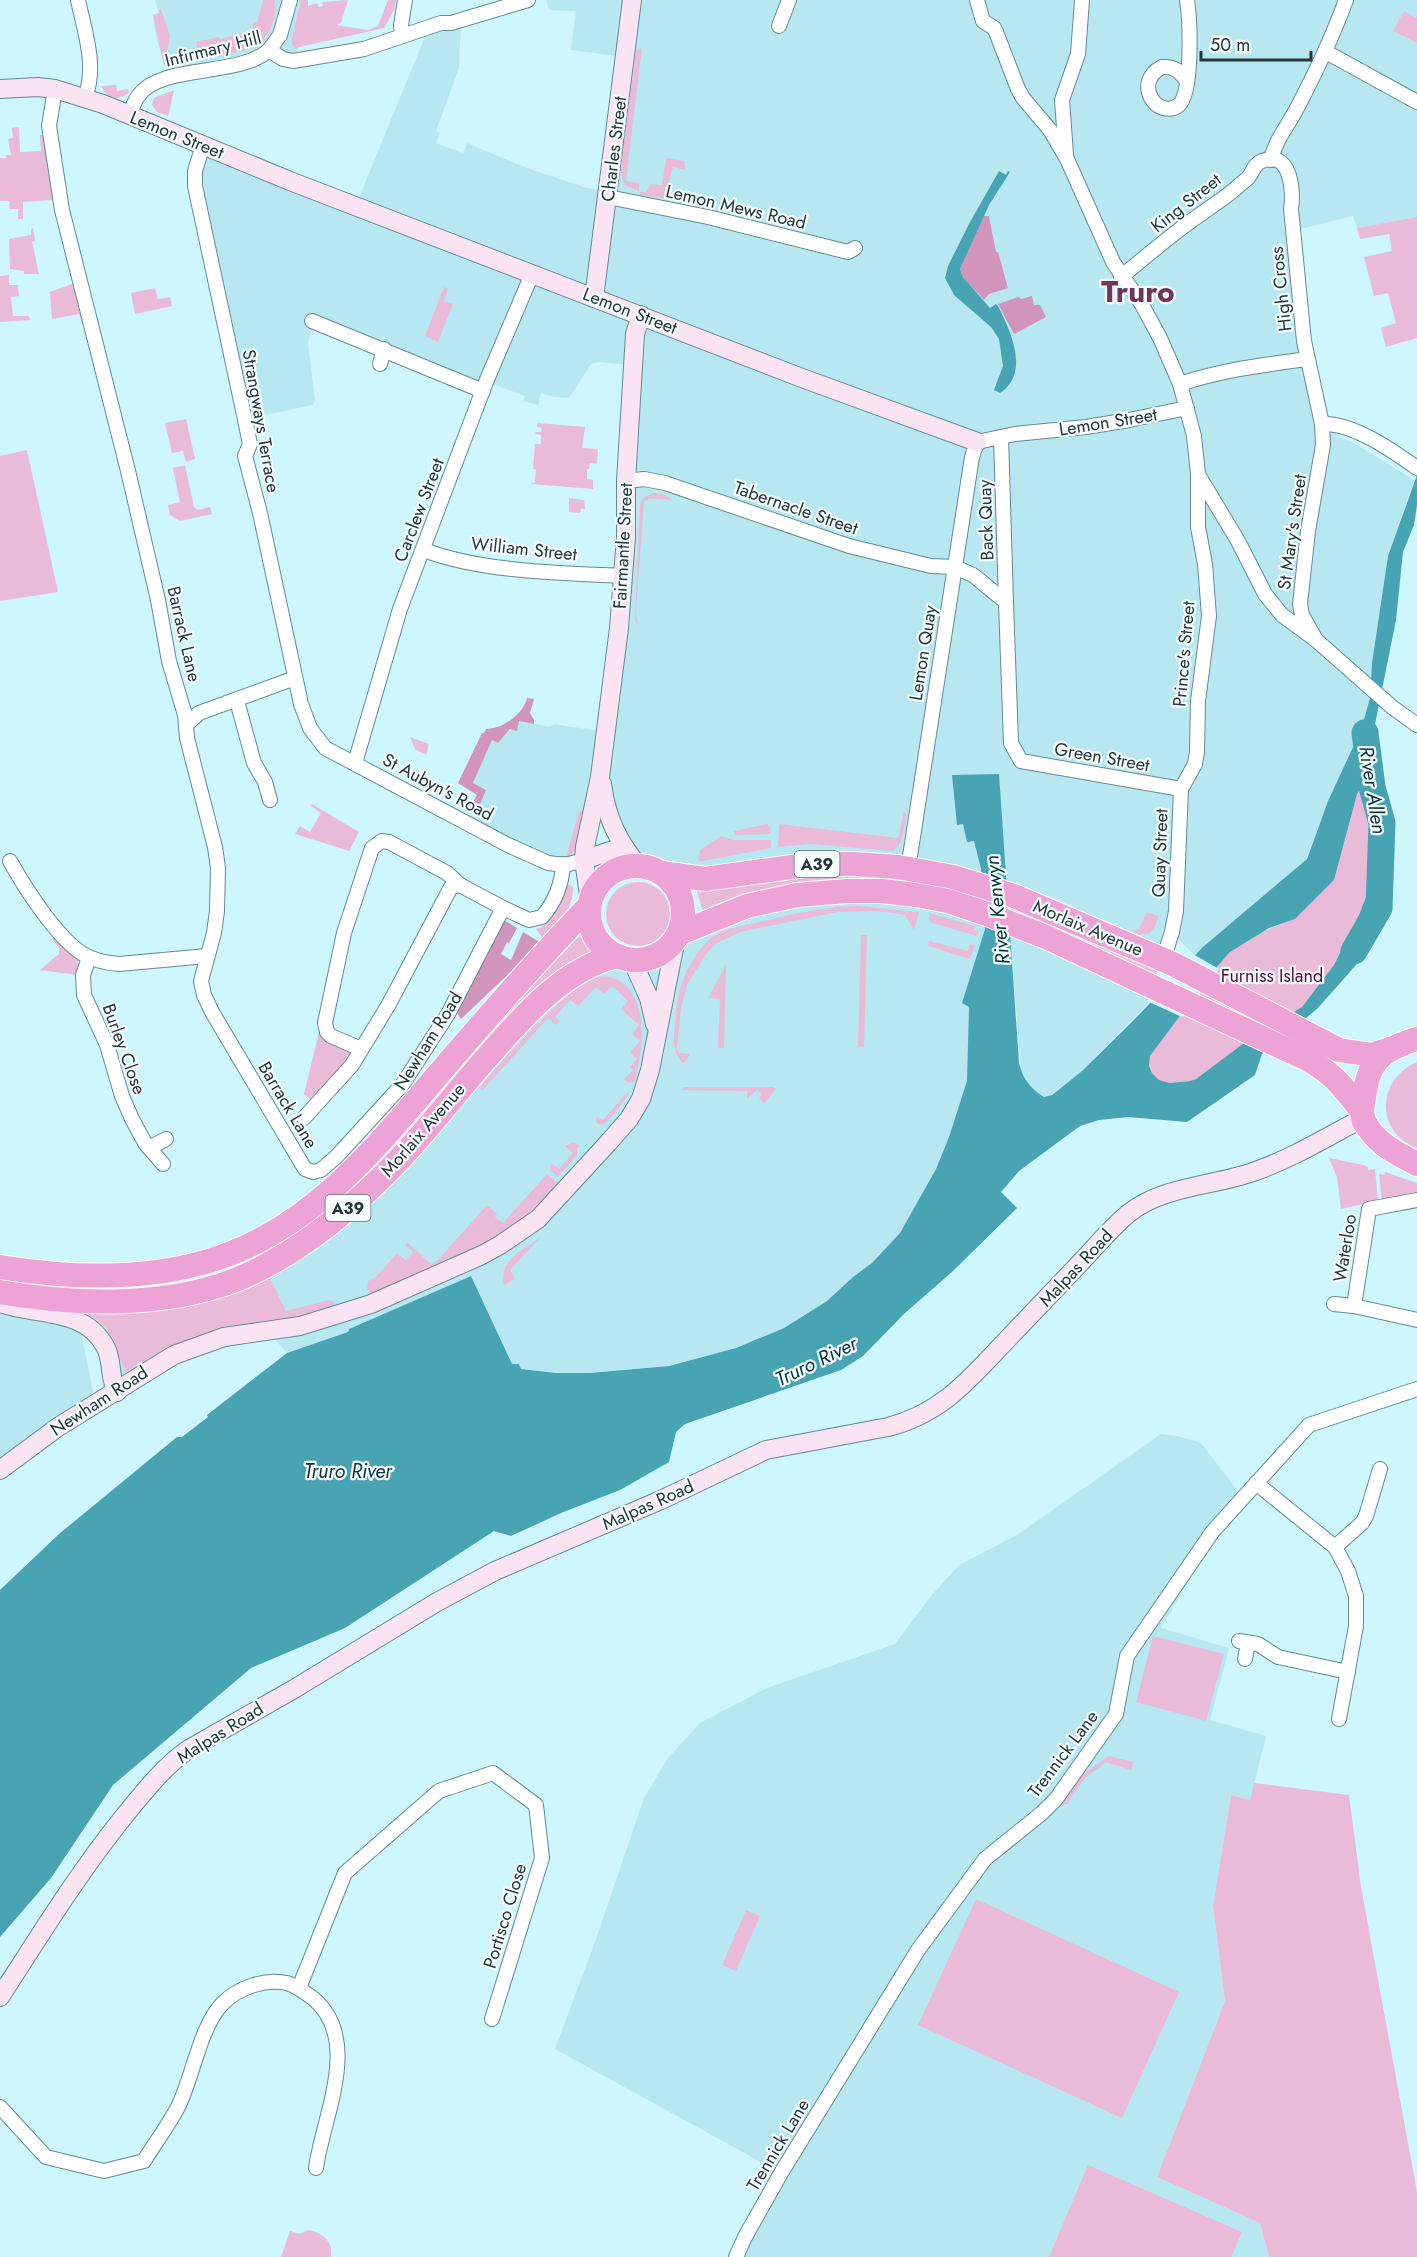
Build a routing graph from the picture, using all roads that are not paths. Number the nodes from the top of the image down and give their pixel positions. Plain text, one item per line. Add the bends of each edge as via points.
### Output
1 (78, 0) edge
2 (290, 0) edge
3 (405, 0) edge
4 (528, 0) edge
5 (632, 0) edge
6 (789, 0) edge
7 (977, 0) edge
8 (1082, 0) edge
9 (1187, 0) edge
10 (1346, 0) edge
11 (780, 26) dead end
12 (402, 36) junction
13 (269, 50) junction
14 (1326, 52) junction
15 (1187, 82) dead end
16 (0, 88) edge
17 (55, 89) junction
18 (85, 99) junction
19 (1062, 100) junction
20 (1417, 102) edge
21 (1036, 112) junction
22 (129, 116) junction
23 (203, 145) junction
24 (1067, 159) junction
25 (1271, 160) junction
26 (608, 197) junction
27 (855, 248) dead end
28 (532, 274) junction
29 (1121, 277) junction
30 (594, 298) junction
31 (641, 315) junction
32 (312, 321) dead end
33 (384, 349) junction
34 (1307, 359) junction
35 (380, 364) dead end
36 (1180, 384) junction
37 (483, 391) junction
38 (1187, 408) junction
39 (1322, 424) junction
40 (1001, 437) junction
41 (977, 442) junction
42 (1417, 468) edge
43 (1198, 474) junction
44 (626, 481) junction
45 (424, 550) junction
46 (955, 567) junction
47 (623, 576) junction
48 (1006, 602) junction
49 (1316, 640) junction
50 (295, 678) junction
51 (237, 701) junction
52 (301, 704) joint
53 (187, 724) junction
54 (1417, 725) edge
55 (1197, 749) joint
56 (1019, 758) joint
57 (355, 764) junction
58 (600, 777) junction
59 (1181, 789) junction
60 (270, 800) dead end
61 (584, 860) junction
62 (10, 861) dead end
63 (642, 863) junction
64 (563, 864) junction
65 (908, 869) junction
66 (460, 885) junction
67 (589, 904) junction
68 (503, 908) junction
69 (677, 936) junction
70 (207, 956) junction
71 (89, 958) junction
72 (624, 958) junction
73 (1168, 962) junction
74 (656, 1034) junction
75 (1416, 1039) edge
76 (1310, 1048) junction
77 (361, 1049) junction
78 (1390, 1049) junction
79 (1362, 1115) junction
80 (304, 1118) dead end
81 (166, 1138) dead end
82 (149, 1148) junction
83 (163, 1164) dead end
84 (1417, 1164) edge
85 (303, 1166) joint
86 (1417, 1200) edge
87 (0, 1267) edge
88 (0, 1292) edge
89 (0, 1303) edge
90 (1334, 1304) dead end
91 (1354, 1306) junction
92 (1417, 1320) edge
93 (1417, 1389) edge
94 (117, 1392) junction
95 (1380, 1469) dead end
96 (0, 1470) edge
97 (1256, 1483) junction
98 (1335, 1547) junction
99 (1245, 1659) dead end
100 (1348, 1672) junction
101 (1339, 1719) dead end
102 (299, 1988) junction
103 (0, 1997) edge
104 (492, 2019) dead end
105 (0, 2107) edge
106 (316, 2168) dead end
107 (736, 2257) edge

1 - 18 street via 91,67
2 - 13 street via 280,35
3 - 12 street
4 - 12 street, Infirmary Hill
5 - 26 street, Charles Street
6 - 11 street
7 - 21 street via 980,17 996,32 1023,98
8 - 19 street via 1078,54
9 - 15 street
10 - 14 street
12 - 13 street, Infirmary Hill via 364,49 293,61
13 - 22 street, Infirmary Hill via 249,62 155,83 140,94
14 - 20 street
14 - 25 street via 1278,139
16 - 17 street, Lemon Street
17 - 18 street, Lemon Street
17 - 53 street, Barrack Lane via 49,126 62,210
18 - 22 street, Lemon Street
19 - 21 street via 1051,110
19 - 24 street
21 - 24 street
22 - 23 street, Lemon Street
23 - 28 street, Lemon Street
23 - 50 street, Strangways Terrace via 195,186 250,444 245,456
24 - 29 street, Prince's Street
25 - 29 street, King Street via 1258,164 1235,189
25 - 34 street, High Cross via 1282,164 1290,175
26 - 27 street, Lemon Mews Road via 848,252
26 - 30 street, Charles Street
28 - 30 street, Lemon Street
28 - 37 street, Carclew Street
29 - 36 street, Prince's Street via 1150,318
30 - 31 street, Lemon Street
31 - 41 street, Lemon Street
31 - 44 street, Fairmantle Street via 635,334
32 - 33 street
33 - 35 street
33 - 37 street
34 - 36 street via 1214,373
34 - 39 street, High Cross
36 - 38 street, Prince's Street
37 - 45 street, Carclew Street
38 - 40 street, Lemon Street via 1086,427
38 - 43 street, Prince's Street
39 - 42 street via 1346,428 1392,450
39 - 49 street, St Mary's Street via 1322,455 1300,604
40 - 41 street, Lemon Street
40 - 48 street, Back Quay
41 - 46 street, Lemon Quay
43 - 49 street via 1265,594 1282,615
43 - 55 street, Prince's Street via 1198,527 1209,616 1198,701
44 - 46 street, Tabernacle Street via 665,483 849,546 931,566
44 - 47 street, Fairmantle Street
45 - 47 street, William Street via 453,560 524,570
45 - 57 street, Carclew Street via 400,609
46 - 48 street, Back Quay
46 - 65 street, Lemon Quay
47 - 58 street, Fairmantle Street
48 - 56 street, Back Quay via 1011,747
49 - 54 street
50 - 51 street
50 - 52 street, Strangways Terrace
51 - 53 street via 199,714
51 - 60 street via 254,763
52 - 57 street, St Aubyn's Road via 321,744
53 - 70 street, Barrack Lane via 218,868 217,911
55 - 59 street, Quay Street via 1195,764
56 - 59 street, Green Street
57 - 64 street, St Aubyn's Road via 508,844 548,863
58 - 61 street, Fairmantle Street
58 - 63 street, Fairmantle Street via 611,819
59 - 73 street, Quay Street via 1176,911
61 - 63 street via 610,851
61 - 64 street, St Aubyn's Road
61 - 67 street, Fairmantle Street
62 - 71 street via 60,933
63 - 65 highway, Morlaix Avenue / A39 via 705,879 812,864
63 - 67 highway, A39 via 611,873 600,882
63 - 69 highway via 670,881 681,901
64 - 68 street via 561,884 539,920 529,920
65 - 73 highway, Morlaix Avenue / A39 via 1014,896
66 - 68 street
66 - 77 street via 449,889
66 - 77 street via 447,873 389,842 382,841 372,848 344,933 325,1023 331,1036
67 - 72 highway via 589,921 599,942
67 - 87 highway, Morlaix Avenue / A39 via 386,1137 338,1184 276,1231 230,1254 161,1272 80,1275
68 - 85 street, Newham Road via 448,1014 402,1085 324,1168 313,1172
69 - 72 highway, A39 via 662,952 651,957
69 - 74 street, Newham Road
69 - 76 highway, Morlaix Avenue / A39 via 747,906 797,895 899,892 948,901 1016,925 1152,986
70 - 71 street via 119,964
70 - 85 street, Barrack Lane via 201,981 204,995
71 - 82 street, Burley Close via 83,975 84,995 107,1045 123,1101
72 - 74 street via 650,998
72 - 88 highway, Morlaix Avenue / A39 via 598,960 546,996 511,1030 386,1173 307,1240 262,1268 209,1288 161,1298 75,1300
73 - 76 highway, Morlaix Avenue / A39
74 - 94 street, Newham Road via 648,1080 635,1109 538,1220 501,1245 384,1298 326,1319 224,1337 191,1348 153,1366
75 - 78 highway
76 - 78 highway, Morlaix Avenue / A39 via 1366,1055
76 - 79 highway, Morlaix Avenue / A39
77 - 80 street
78 - 79 highway via 1376,1060 1366,1081
79 - 84 highway, Morlaix Avenue via 1384,1145
79 - 103 street, Malpas Road via 1268,1167 1169,1194 1134,1209 969,1381 930,1411 888,1427 766,1450 495,1571 179,1755 148,1786 99,1848
81 - 82 street
82 - 83 street, Burley Close
86 - 91 street, Waterloo via 1369,1209
89 - 94 street via 72,1318 87,1325 106,1347
90 - 91 street, Waterloo
91 - 92 street, Waterloo
93 - 97 street, Trennick Lane via 1309,1425
94 - 96 street, Newham Road via 58,1427
95 - 98 street via 1366,1516
97 - 98 street
97 - 107 street, Trennick Lane via 1213,1531 1127,1656 1116,1714 1069,1782 1042,1813 977,1868 913,1957 781,2173
98 - 100 street via 1356,1596 1356,1626
99 - 100 street via 1243,1642 1258,1644 1278,1657
100 - 101 street
102 - 104 street, Portisco Close via 345,1873 439,1791 493,1773 536,1805 542,1858
102 - 105 street via 268,1983 238,1991 223,2003 212,2018 178,2106 144,2161 104,2171 46,2157
102 - 106 street via 322,2006 331,2022 338,2052 337,2077

